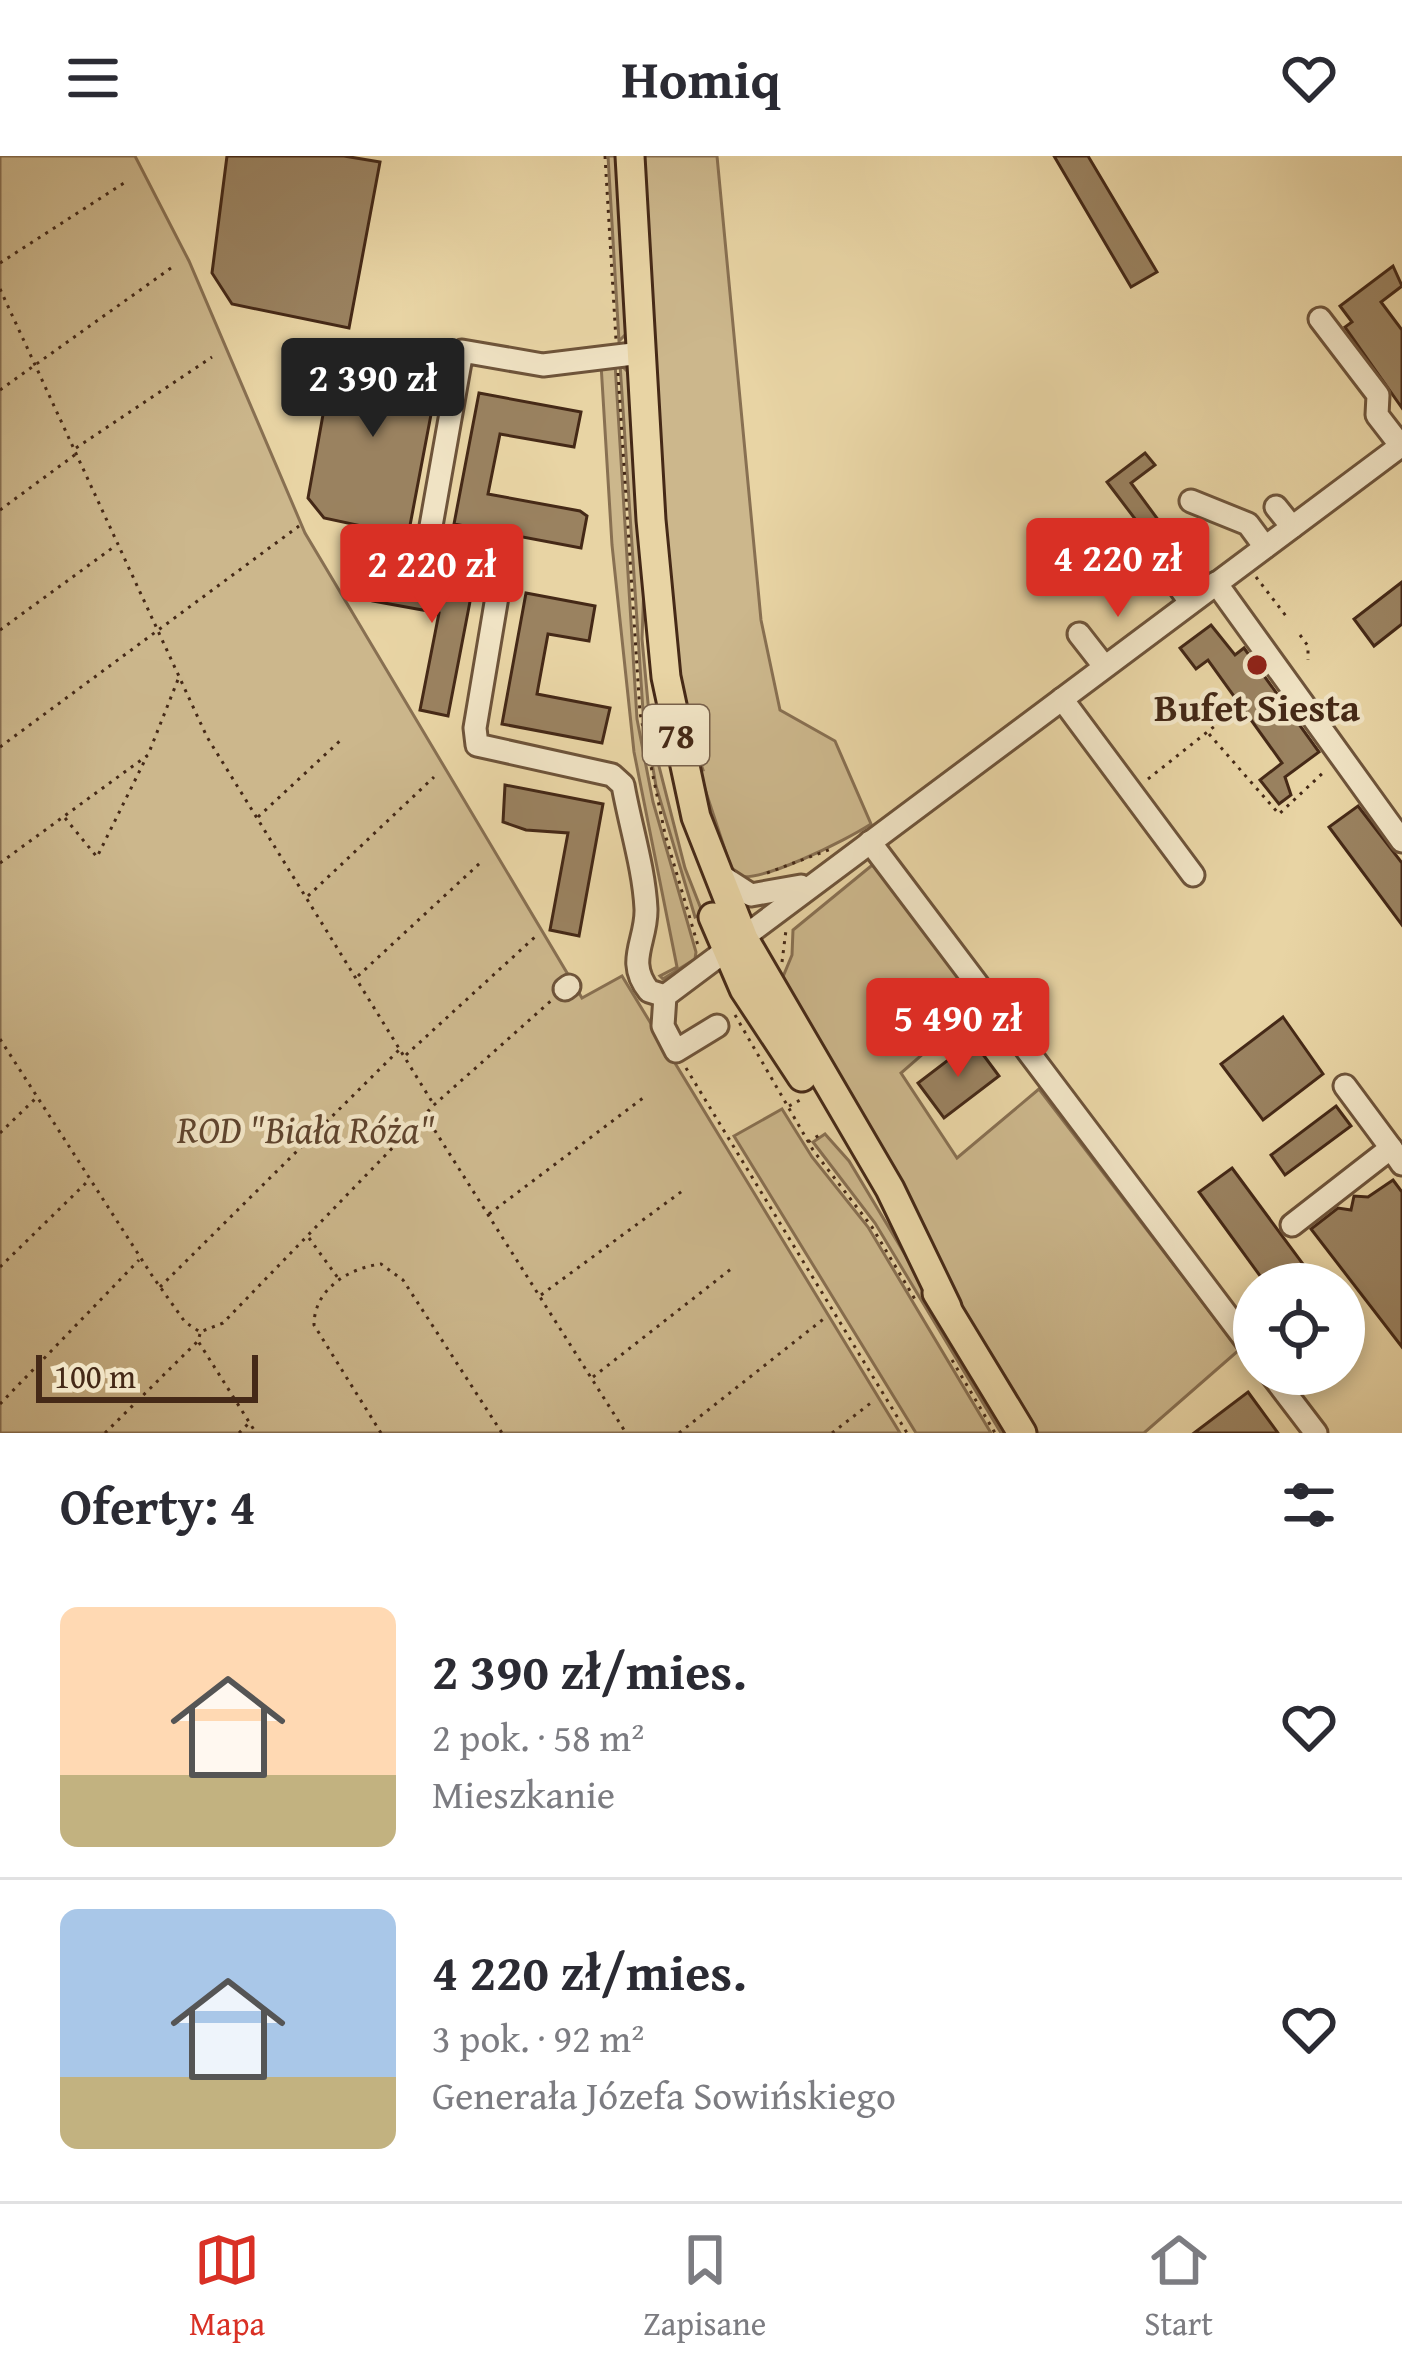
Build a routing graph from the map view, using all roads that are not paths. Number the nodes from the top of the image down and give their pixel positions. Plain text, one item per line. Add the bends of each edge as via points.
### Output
1 (630, 156) edge
2 (1320, 319) dead end
3 (641, 353) junction
4 (1401, 446) edge
5 (1191, 501) dead end
6 (1276, 507) dead end
7 (651, 520) junction
8 (1292, 527) junction
9 (1265, 547) junction
10 (1174, 580) dead end
11 (1216, 583) junction
12 (1190, 602) junction
13 (1079, 634) dead end
14 (1104, 666) junction
15 (1062, 699) junction
16 (1402, 841) edge
17 (870, 842) junction
18 (712, 866) junction
19 (1193, 875) dead end
20 (813, 882) junction
21 (724, 948) junction
22 (662, 995) junction
23 (717, 1026) dead end
24 (1345, 1086) dead end
25 (1396, 1156) edge
26 (1292, 1225) dead end
27 (947, 1307) junction
28 (1233, 1323) edge
29 (1287, 1395) edge
30 (1022, 1433) edge
31 (1316, 1433) edge

1 - 3 main road, 78
2 - 4 street via 1378,395 1377,415
3 - 7 main road, 78
3 - 22 street via 543,365 462,351 431,526 442,550 499,562 502,573 477,745 612,775 623,785 646,914 638,970
4 - 8 street
5 - 9 street via 1249,524
6 - 8 street
7 - 18 main road, 78 via 673,722
7 - 21 main road, 78 via 648,638 662,742 682,830
8 - 9 street
9 - 11 street
10 - 12 street
11 - 12 street
11 - 16 street
12 - 14 street
13 - 14 street
14 - 15 street
15 - 17 street
15 - 19 street
17 - 20 street
17 - 28 street
18 - 20 street via 752,895
18 - 21 main road, 78
20 - 21 street
21 - 22 street
21 - 27 main road, 78
21 - 27 main road, 78 via 890,1189
22 - 23 street via 663,1026 676,1051
24 - 25 street
25 - 26 street
27 - 30 main road, 78
29 - 31 street

